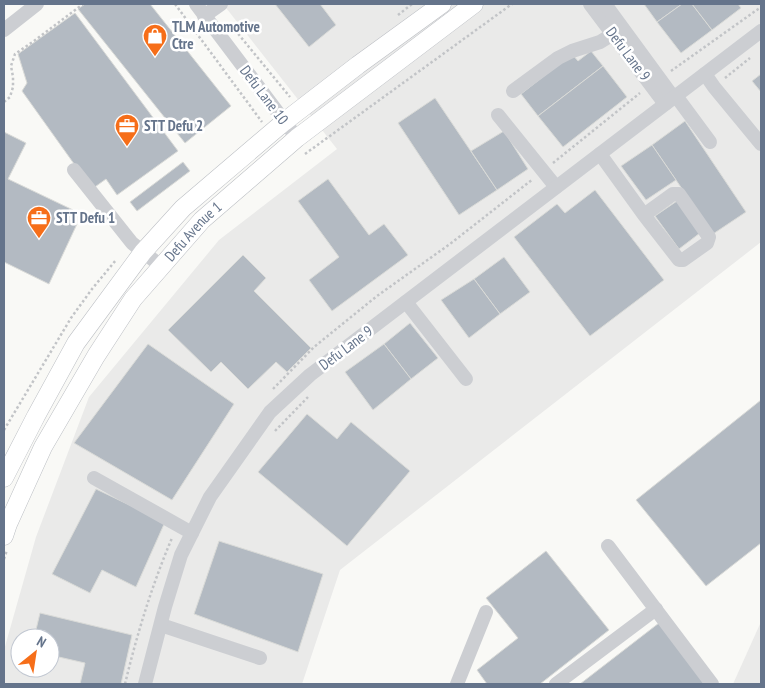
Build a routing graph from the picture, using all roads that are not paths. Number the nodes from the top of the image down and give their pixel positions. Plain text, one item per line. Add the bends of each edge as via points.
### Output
1 (37, 4) edge
2 (196, 4) edge
3 (220, 4) edge
4 (442, 4) edge
5 (474, 4) edge
6 (590, 4) edge
7 (604, 4) edge
8 (204, 16) junction
9 (4, 30) edge
10 (761, 31) edge
11 (613, 34) junction
12 (705, 74) junction
13 (513, 91) dead end
14 (671, 99) junction
15 (498, 115) dead end
16 (284, 122) junction
17 (710, 142) dead end
18 (761, 144) edge
19 (300, 146) junction
20 (600, 154) junction
21 (74, 170) dead end
22 (556, 187) junction
23 (644, 215) junction
24 (143, 252) junction
25 (161, 266) junction
26 (406, 302) junction
27 (466, 379) dead end
28 (4, 478) edge
29 (94, 478) dead end
30 (192, 533) junction
31 (5, 543) edge
32 (608, 546) dead end
33 (656, 609) junction
34 (486, 612) dead end
35 (160, 625) junction
36 (260, 658) dead end
37 (145, 684) edge
38 (457, 684) edge
39 (556, 684) edge
40 (712, 684) edge

1 - 9 street
2 - 8 street, Defu Lane 10
3 - 8 street
4 - 16 main road, Defu Avenue 1
5 - 19 main road, Defu Avenue 1
6 - 11 street, Defu Lane 9
7 - 14 street, Defu Lane 9
8 - 16 street, Defu Lane 10
10 - 12 street, Defu Lane 9
11 - 13 street via 565,54
11 - 14 street, Defu Lane 9
12 - 14 street, Defu Lane 9
12 - 18 street
14 - 17 street
14 - 20 street, Defu Lane 9
15 - 22 street
16 - 19 street, Defu Lane 10
16 - 24 main road, Defu Avenue 1 via 183,208
19 - 25 main road, Defu Avenue 1 via 202,220
20 - 22 street, Defu Lane 9
20 - 23 street
21 - 24 street via 132,243
22 - 26 street, Defu Lane 9
23 - 23 street via 679,260 709,240 679,194 673,194
24 - 25 street
24 - 28 main road, Defu Avenue 1 via 76,344
25 - 31 main road, Defu Avenue 1 via 133,299 43,447 8,524
26 - 27 street
26 - 30 street, Defu Lane 9 via 310,375 270,412 210,497
29 - 30 street
30 - 35 street, Defu Lane 9 via 181,555
32 - 33 street
33 - 39 street
33 - 40 street
34 - 38 street
35 - 36 street
35 - 37 street, Defu Lane 9

